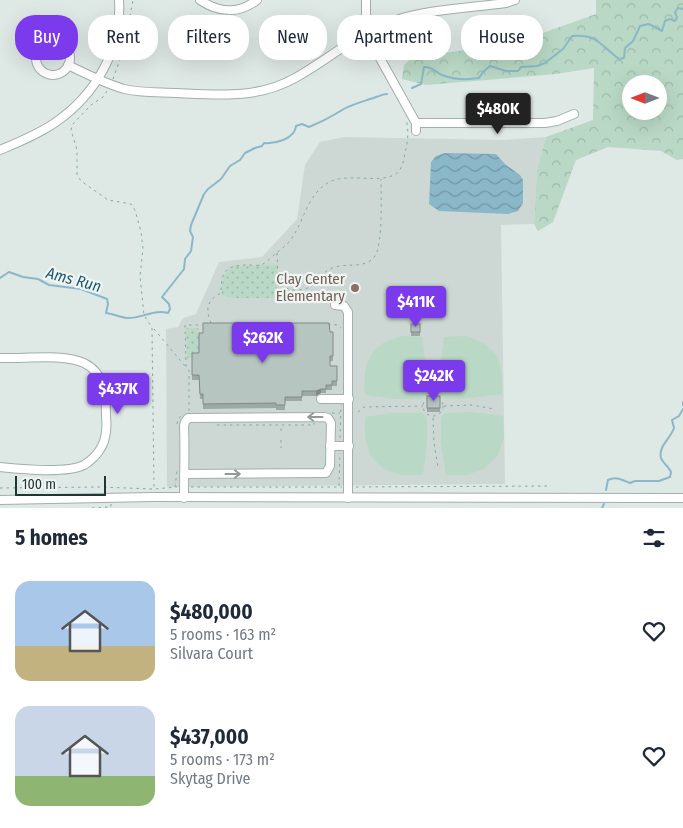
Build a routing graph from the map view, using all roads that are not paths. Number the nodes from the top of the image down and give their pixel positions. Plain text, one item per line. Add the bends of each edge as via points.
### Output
1 (119, 0) edge
2 (200, 0) edge
3 (257, 0) edge
4 (366, 0) edge
5 (514, 0) edge
6 (366, 15) edge
7 (415, 15) edge
8 (337, 52) edge
9 (380, 60) edge
10 (68, 65) junction
11 (98, 80) junction
12 (574, 114) dead end
13 (0, 150) edge
14 (335, 305) dead end
15 (0, 358) edge
16 (321, 399) dead end
17 (348, 399) junction
18 (330, 446) junction
19 (348, 446) junction
20 (0, 467) edge
21 (184, 474) junction
22 (184, 498) junction
23 (348, 498) junction
24 (683, 498) edge
25 (0, 500) edge
26 (101, 503) edge

1 - 11 street via 114,45
2 - 3 street via 215,8 232,11
4 - 6 street
5 - 7 street
8 - 11 street via 296,78 252,93 226,96 144,92
9 - 12 street via 416,127 545,123 557,122
10 - 10 street via 68,50 61,43 51,41 38,50 37,62 43,71 59,73
10 - 11 street
11 - 13 street via 55,123
14 - 17 street via 344,306 348,312
15 - 20 street via 69,359 87,365 97,373 104,387 106,425 99,451 79,467
16 - 17 street
17 - 19 street
18 - 19 street
21 -> 18 street via 322,474 330,469
18 -> 21 street via 331,424 324,417 191,418 185,422
19 - 23 street
21 - 22 street
22 - 23 street
22 - 26 street
23 - 24 street
25 - 26 street

